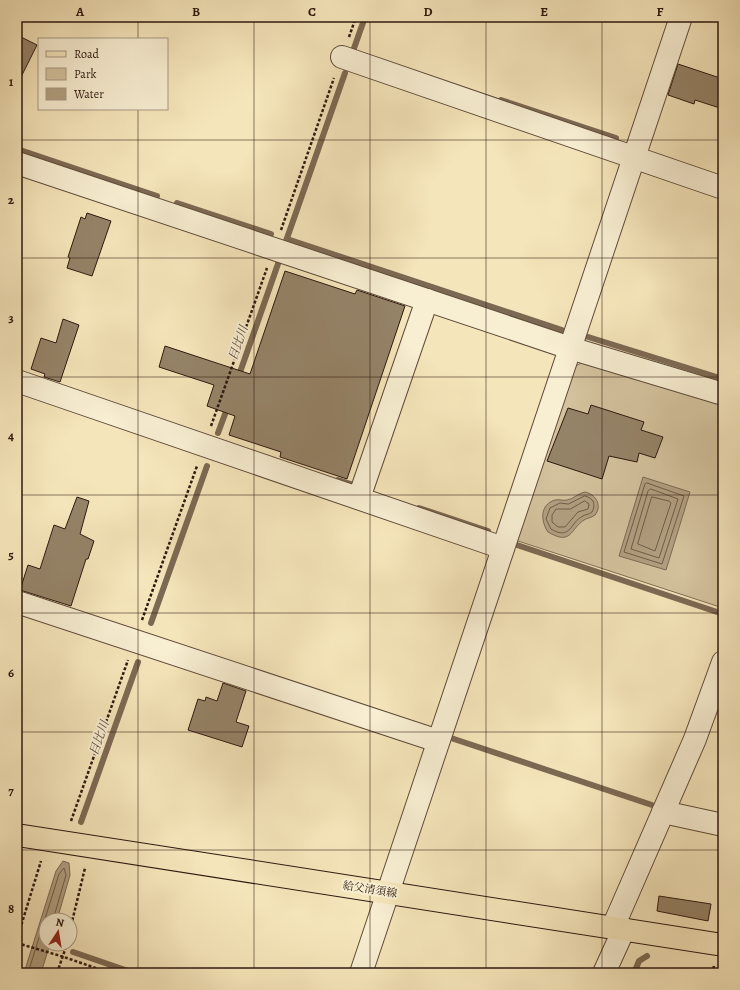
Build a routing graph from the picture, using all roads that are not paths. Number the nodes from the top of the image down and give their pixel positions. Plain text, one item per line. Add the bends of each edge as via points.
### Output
1 (681, 17) edge
2 (342, 57) dead end
3 (634, 157) junction
4 (17, 163) edge
5 (723, 188) edge
6 (427, 300) junction
7 (570, 348) junction
8 (17, 381) edge
9 (723, 394) edge
10 (359, 498) junction
11 (503, 548) junction
12 (17, 602) edge
13 (723, 662) edge
14 (438, 741) junction
15 (663, 812) junction
16 (723, 826) edge
17 (17, 835) edge
18 (388, 891) junction
19 (618, 928) junction
20 (723, 945) edge
21 (360, 973) edge
22 (604, 973) edge

1 - 3 street
2 - 3 street
3 - 5 street
3 - 7 street
4 - 6 street
6 - 7 street
6 - 10 street
7 - 9 street
7 - 11 street
8 - 10 street
10 - 11 street
11 - 14 street
12 - 14 street
13 - 15 street via 695,739
14 - 18 street
15 - 16 street
15 - 19 street
17 - 18 main road, 給父清須線
18 - 19 main road, 給父清須線
18 - 21 street
19 - 20 main road, 給父清須線
19 - 22 street

